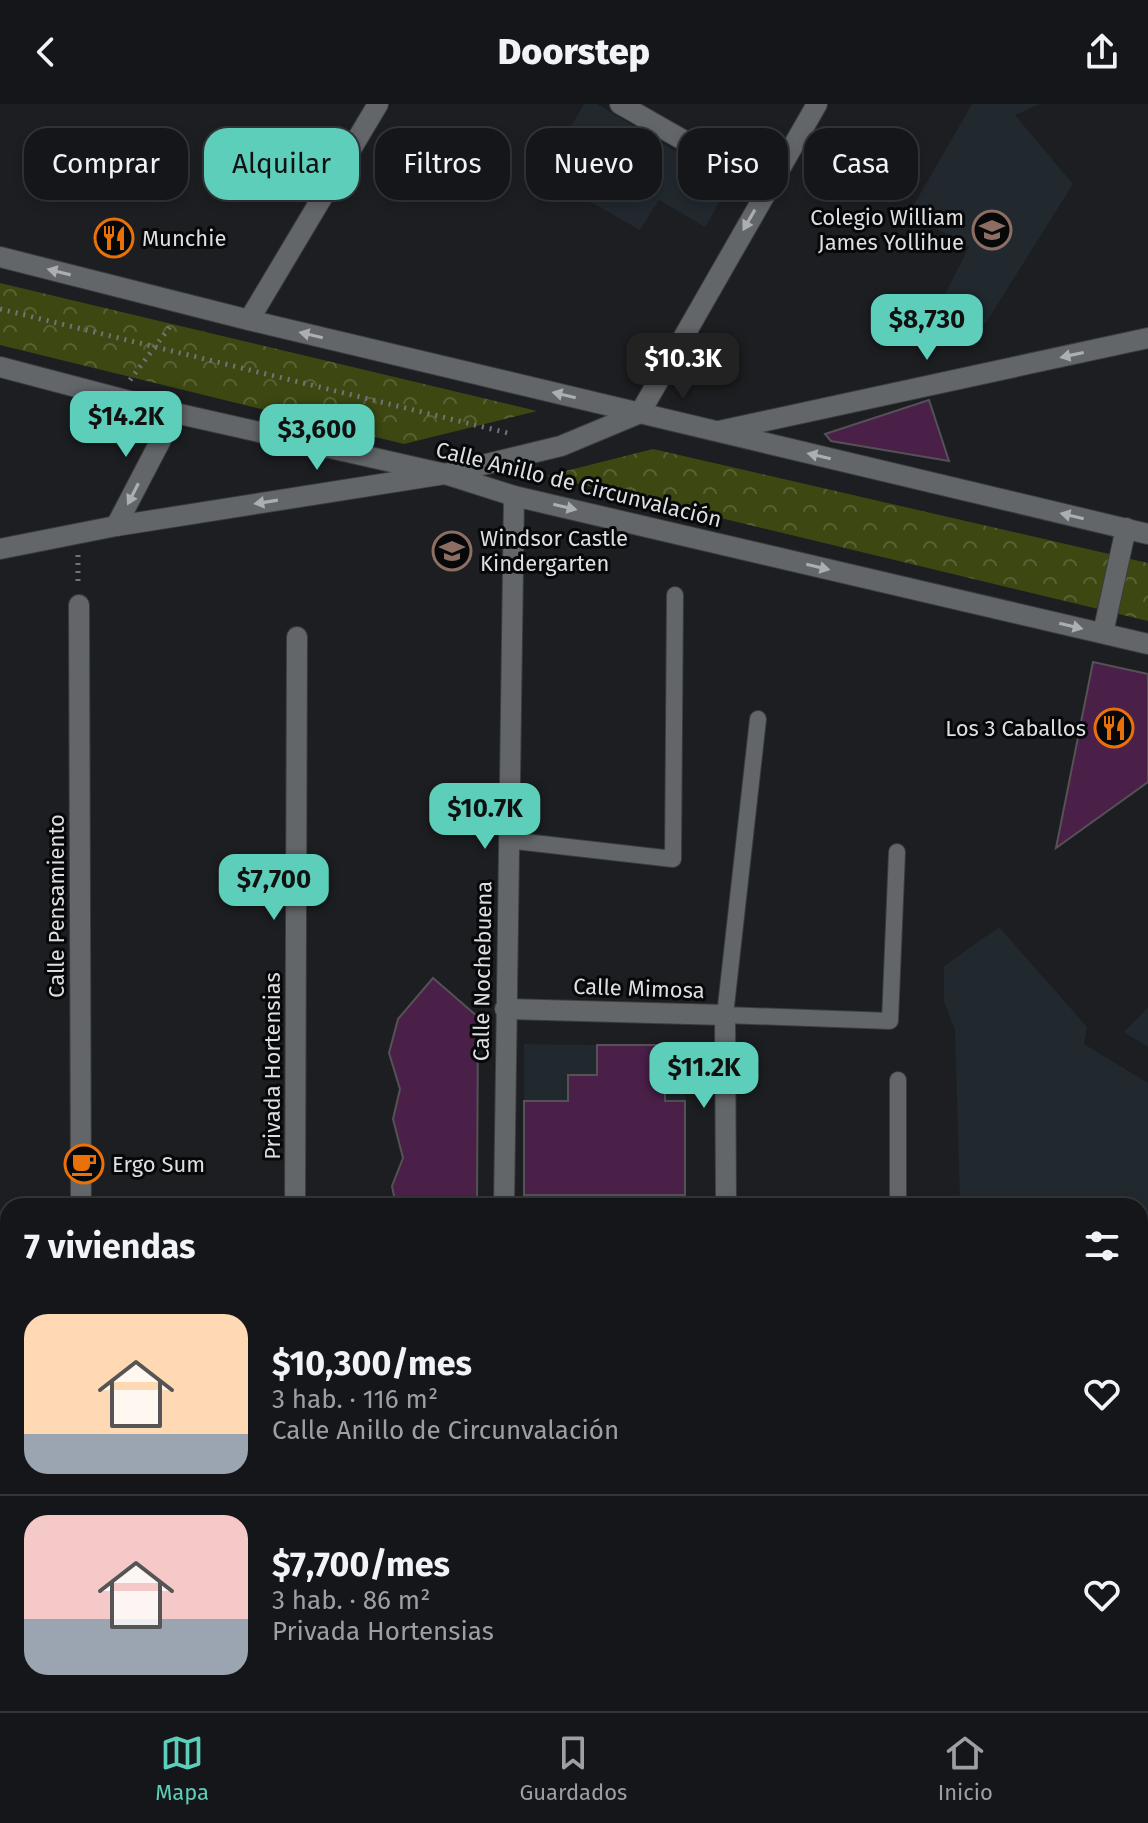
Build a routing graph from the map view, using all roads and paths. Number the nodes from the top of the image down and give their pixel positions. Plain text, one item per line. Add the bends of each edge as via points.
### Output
1 (378, 104) edge
2 (620, 104) edge
3 (817, 104) edge
4 (678, 137) edge
5 (788, 153) edge
6 (760, 200) edge
7 (0, 257) edge
8 (188, 305) junction
9 (0, 309) edge
10 (249, 320) junction
11 (1148, 338) edge
12 (154, 347) junction
13 (0, 367) edge
14 (116, 398) junction
15 (175, 413) junction
16 (640, 413) junction
17 (715, 432) junction
18 (515, 435) dead end
19 (445, 474) junction
20 (514, 496) junction
21 (116, 526) junction
22 (1126, 528) junction
23 (77, 534) junction
24 (1148, 534) edge
25 (0, 549) edge
26 (675, 595) dead end
27 (79, 605) joint
28 (1103, 633) junction
29 (297, 637) dead end
30 (1148, 644) edge
31 (758, 719) dead end
32 (507, 840) junction
33 (897, 852) dead end
34 (505, 1009) junction
35 (725, 1015) junction
36 (898, 1080) dead end
37 (81, 1198) edge
38 (295, 1198) edge
39 (504, 1198) edge
40 (726, 1198) edge
41 (898, 1198) edge

1 - 10 street
2 - 4 street
3 - 5 street
6 -> 16 street
8 -> 7 street
8 - 10 street
8 - 12 path
9 - 12 path
16 -> 10 street
11 -> 17 street
12 - 14 path
12 - 18 path
13 - 14 street, Calle Anillo de Circunvalación
14 - 15 street, Calle Anillo de Circunvalación
15 - 19 street, Calle Anillo de Circunvalación
15 -> 21 street
16 - 17 street
16 - 19 street via 561,446
22 -> 17 street
19 - 20 street, Calle Anillo de Circunvalación
19 -> 21 street
20 -> 28 street, Calle Anillo de Circunvalación
20 - 32 street, Calle Nochebuena
21 - 23 street
22 - 24 street
22 - 28 street
23 - 25 street
23 - 27 path
26 - 32 lane via 673,859
27 - 37 street, Calle Pensamiento
28 - 30 street, Calle Anillo de Circunvalación
29 - 38 street, Privada Hortensias
31 - 35 lane
32 - 34 street, Calle Nochebuena
33 - 35 lane via 890,1021
34 - 35 street, Calle Mimosa
34 - 39 street, Calle Nochebuena
35 - 40 street, Calle Mimosa
36 - 41 lane

